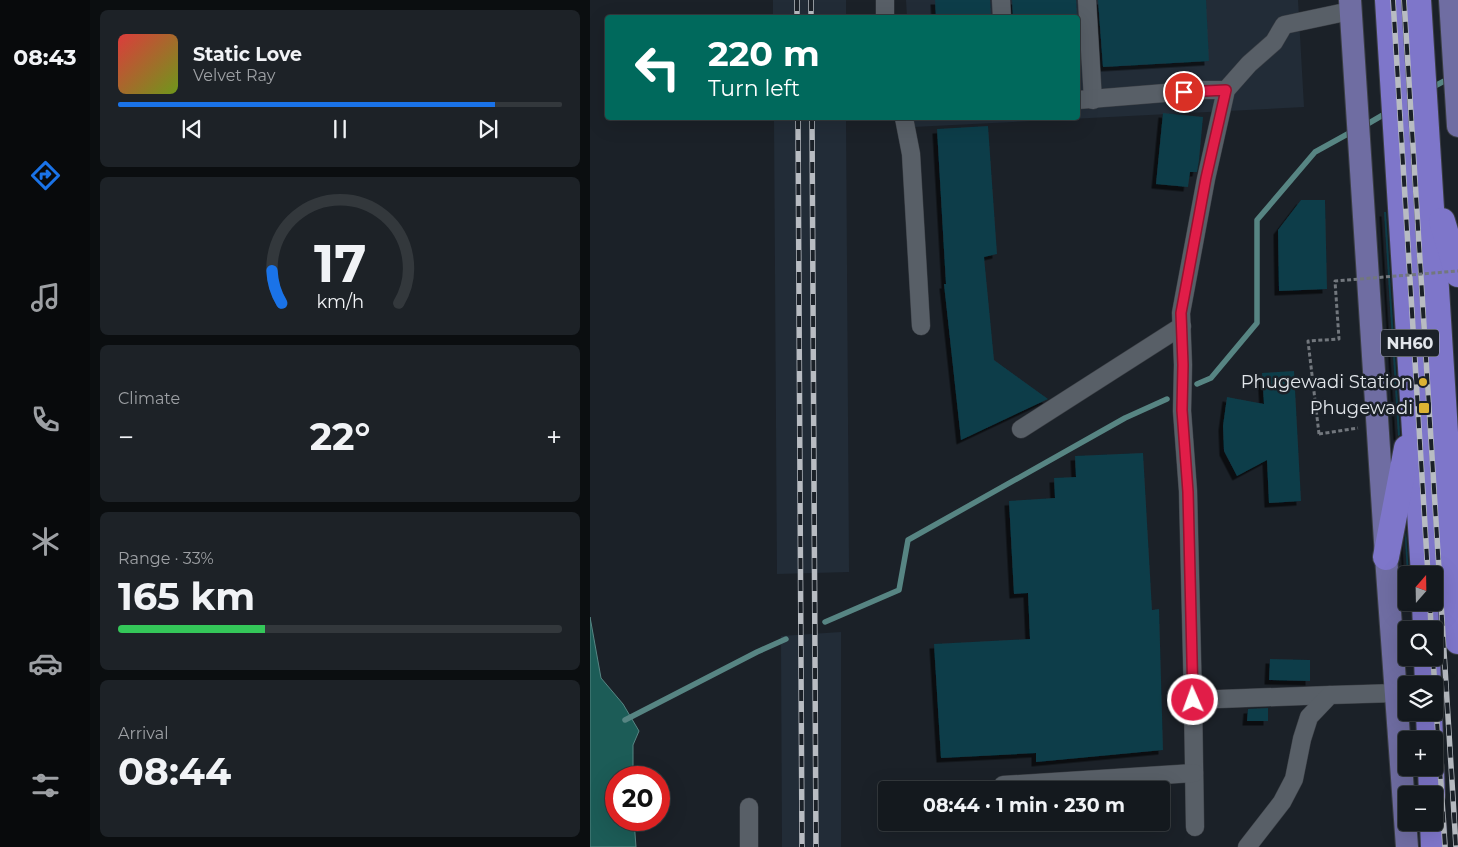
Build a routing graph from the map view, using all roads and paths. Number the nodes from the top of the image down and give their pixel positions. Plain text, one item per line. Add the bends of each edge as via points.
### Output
1 (885, 0) edge
2 (1001, 0) edge
3 (1086, 0) edge
4 (1388, 0) edge
5 (1418, 0) edge
6 (1450, 0) edge
7 (1350, 5) edge
8 (885, 15) edge
9 (1002, 15) edge
10 (1226, 90) junction
11 (1085, 100) edge
12 (904, 120) edge
13 (1458, 126) edge
14 (1429, 180) junction
15 (1458, 272) edge
16 (921, 326) dead end
17 (1182, 326) junction
18 (1414, 409) junction
19 (1378, 425) junction
20 (1021, 429) dead end
21 (1386, 557) junction
22 (1423, 566) edge
23 (1458, 641) edge
24 (1396, 693) junction
25 (1330, 695) junction
26 (1193, 700) junction
27 (1194, 773) junction
28 (1067, 781) edge
29 (749, 807) dead end
30 (1195, 827) dead end
31 (1433, 831) edge
32 (749, 847) edge
33 (1247, 847) edge
34 (1407, 847) edge
35 (1434, 847) edge

1 - 8 street
2 - 9 street
3 - 11 street
4 - 18 highway, NH60
5 - 14 highway, NH60
6 - 13 main road
7 - 10 street via 1284,25 1274,42
7 - 19 main road
10 - 11 street
10 - 17 street via 1206,178 1181,313
12 - 16 street via 911,154
14 - 15 highway
14 - 23 highway, NH60
15 - 19 path, bridge via 1335,281 1338,339 1308,341 1319,434
17 - 20 street
17 - 26 street
18 - 21 highway
18 - 22 highway, NH60
19 - 21 main road
21 - 24 main road
24 - 25 street
24 - 34 main road
25 - 26 street
25 - 33 street via 1309,717 1294,779 1282,802
26 - 27 street
27 - 28 street
27 - 30 street
29 - 32 street
31 - 35 highway

